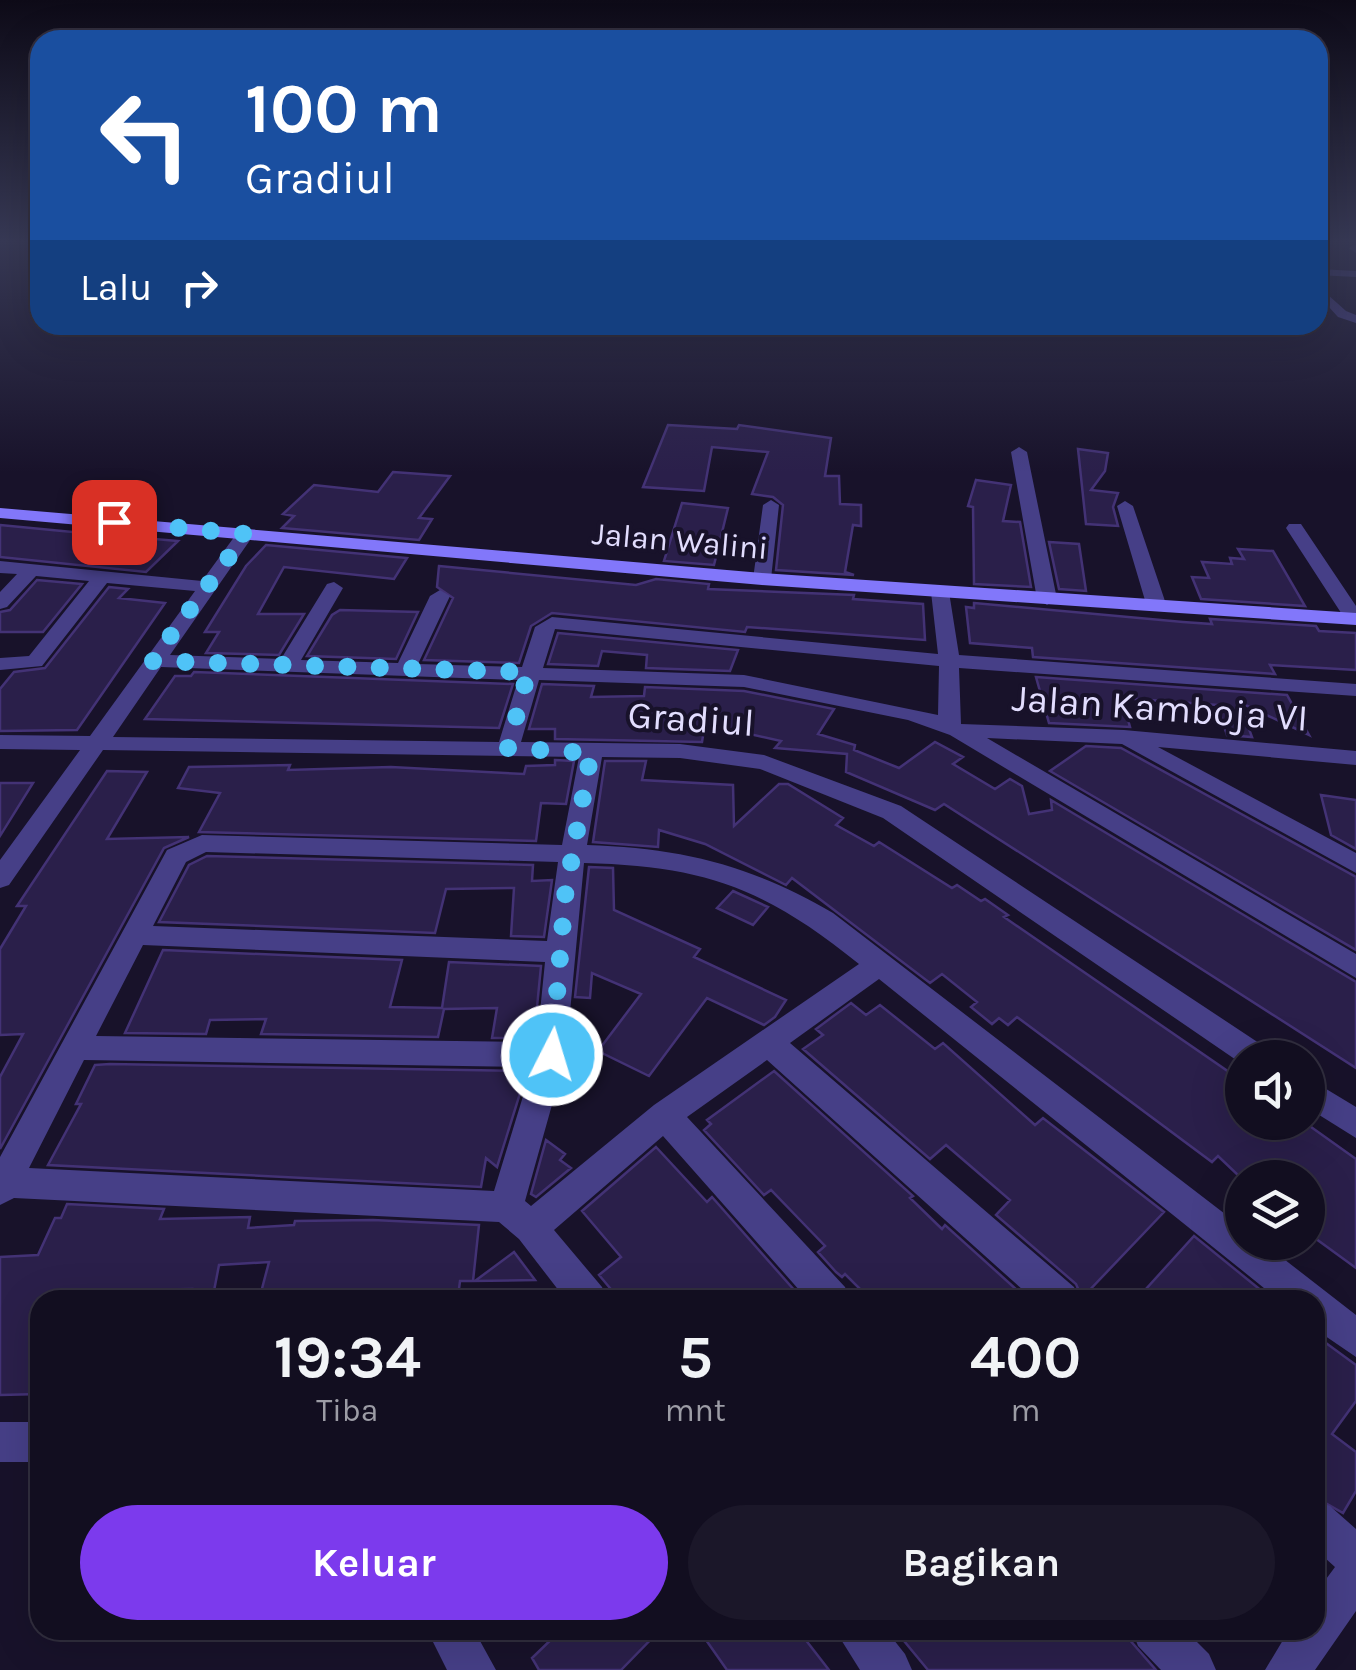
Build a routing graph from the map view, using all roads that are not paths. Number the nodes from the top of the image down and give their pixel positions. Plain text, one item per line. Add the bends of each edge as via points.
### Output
1 (1019, 452) dead end
2 (772, 505) dead end
3 (1125, 506) dead end
4 (0, 513) edge
5 (1295, 528) dead end
6 (246, 534) junction
7 (0, 566) edge
8 (31, 570) junction
9 (102, 576) junction
10 (762, 579) junction
11 (207, 587) junction
12 (334, 588) dead end
13 (940, 592) junction
14 (440, 596) dead end
15 (1047, 599) junction
16 (0, 603) edge
17 (1157, 607) junction
18 (1356, 618) edge
19 (152, 661) junction
20 (949, 661) junction
21 (0, 664) edge
22 (287, 666) junction
23 (405, 668) junction
24 (528, 672) junction
25 (1356, 690) edge
26 (953, 727) junction
27 (1124, 737) junction
28 (0, 742) edge
29 (96, 742) junction
30 (508, 748) junction
31 (591, 753) junction
32 (1356, 758) edge
33 (571, 854) junction
34 (1356, 864) edge
35 (0, 879) edge
36 (137, 935) junction
37 (561, 952) junction
38 (880, 964) junction
39 (1356, 967) edge
40 (1230, 1040) edge
41 (770, 1044) junction
42 (78, 1048) junction
43 (552, 1055) junction
44 (1325, 1103) edge
45 (665, 1115) junction
46 (1356, 1124) edge
47 (2, 1186) edge
48 (518, 1218) junction
49 (581, 1290) edge
50 (823, 1290) edge
51 (1051, 1290) edge
52 (1295, 1290) edge
53 (1325, 1314) edge
54 (1356, 1338) edge
55 (0, 1442) edge
56 (30, 1442) edge
57 (1325, 1531) edge
58 (1356, 1557) edge
59 (1356, 1574) edge
60 (1325, 1618) edge
61 (455, 1640) edge
62 (865, 1640) edge
63 (1164, 1640) edge
64 (1309, 1640) edge
65 (473, 1670) edge
66 (889, 1670) edge
67 (1192, 1670) edge
68 (1288, 1670) edge

1 - 15 street
2 - 10 street
3 - 17 street
4 - 6 street, Jalan Walini
5 - 18 street
6 - 10 street, Jalan Walini
6 - 11 street
7 - 8 street
8 - 9 street
8 - 16 street
9 - 11 street
9 - 21 street via 35,662
10 - 13 street, Jalan Walini
11 - 19 street
12 - 22 street
13 - 15 street, Jalan Walini
13 - 20 street
14 - 23 street
15 - 17 street, Jalan Walini
17 - 18 street, Jalan Walini
19 - 22 street
19 - 29 street
20 - 24 street via 552,624 544,627
20 - 25 street
20 - 26 street
22 - 23 street
23 - 24 street
24 - 26 street via 744,681
24 - 30 street
26 - 27 street, Jalan Kamboja VI
26 - 39 street
27 - 32 street, Jalan Kamboja VI
27 - 34 street
28 - 29 street, Gradiul
29 - 30 street, Gradiul
29 - 35 street
30 - 31 street, Gradiul
31 - 33 street
31 - 40 street, Gradiul via 726,754 892,812
33 - 36 street via 202,843 176,856
33 - 37 street
33 - 38 street via 710,864 754,880 823,920
36 - 37 street
36 - 42 street
37 - 43 street
38 - 41 street
38 - 52 street
41 - 45 street
41 - 51 street
42 - 43 street
42 - 47 street
43 - 48 street
44 - 46 street
45 - 48 street
45 - 50 street
47 - 48 street
48 - 49 street
53 - 54 street
55 - 56 street
57 - 58 street
59 - 60 street
61 - 65 street
62 - 66 street
63 - 67 street
64 - 68 street

